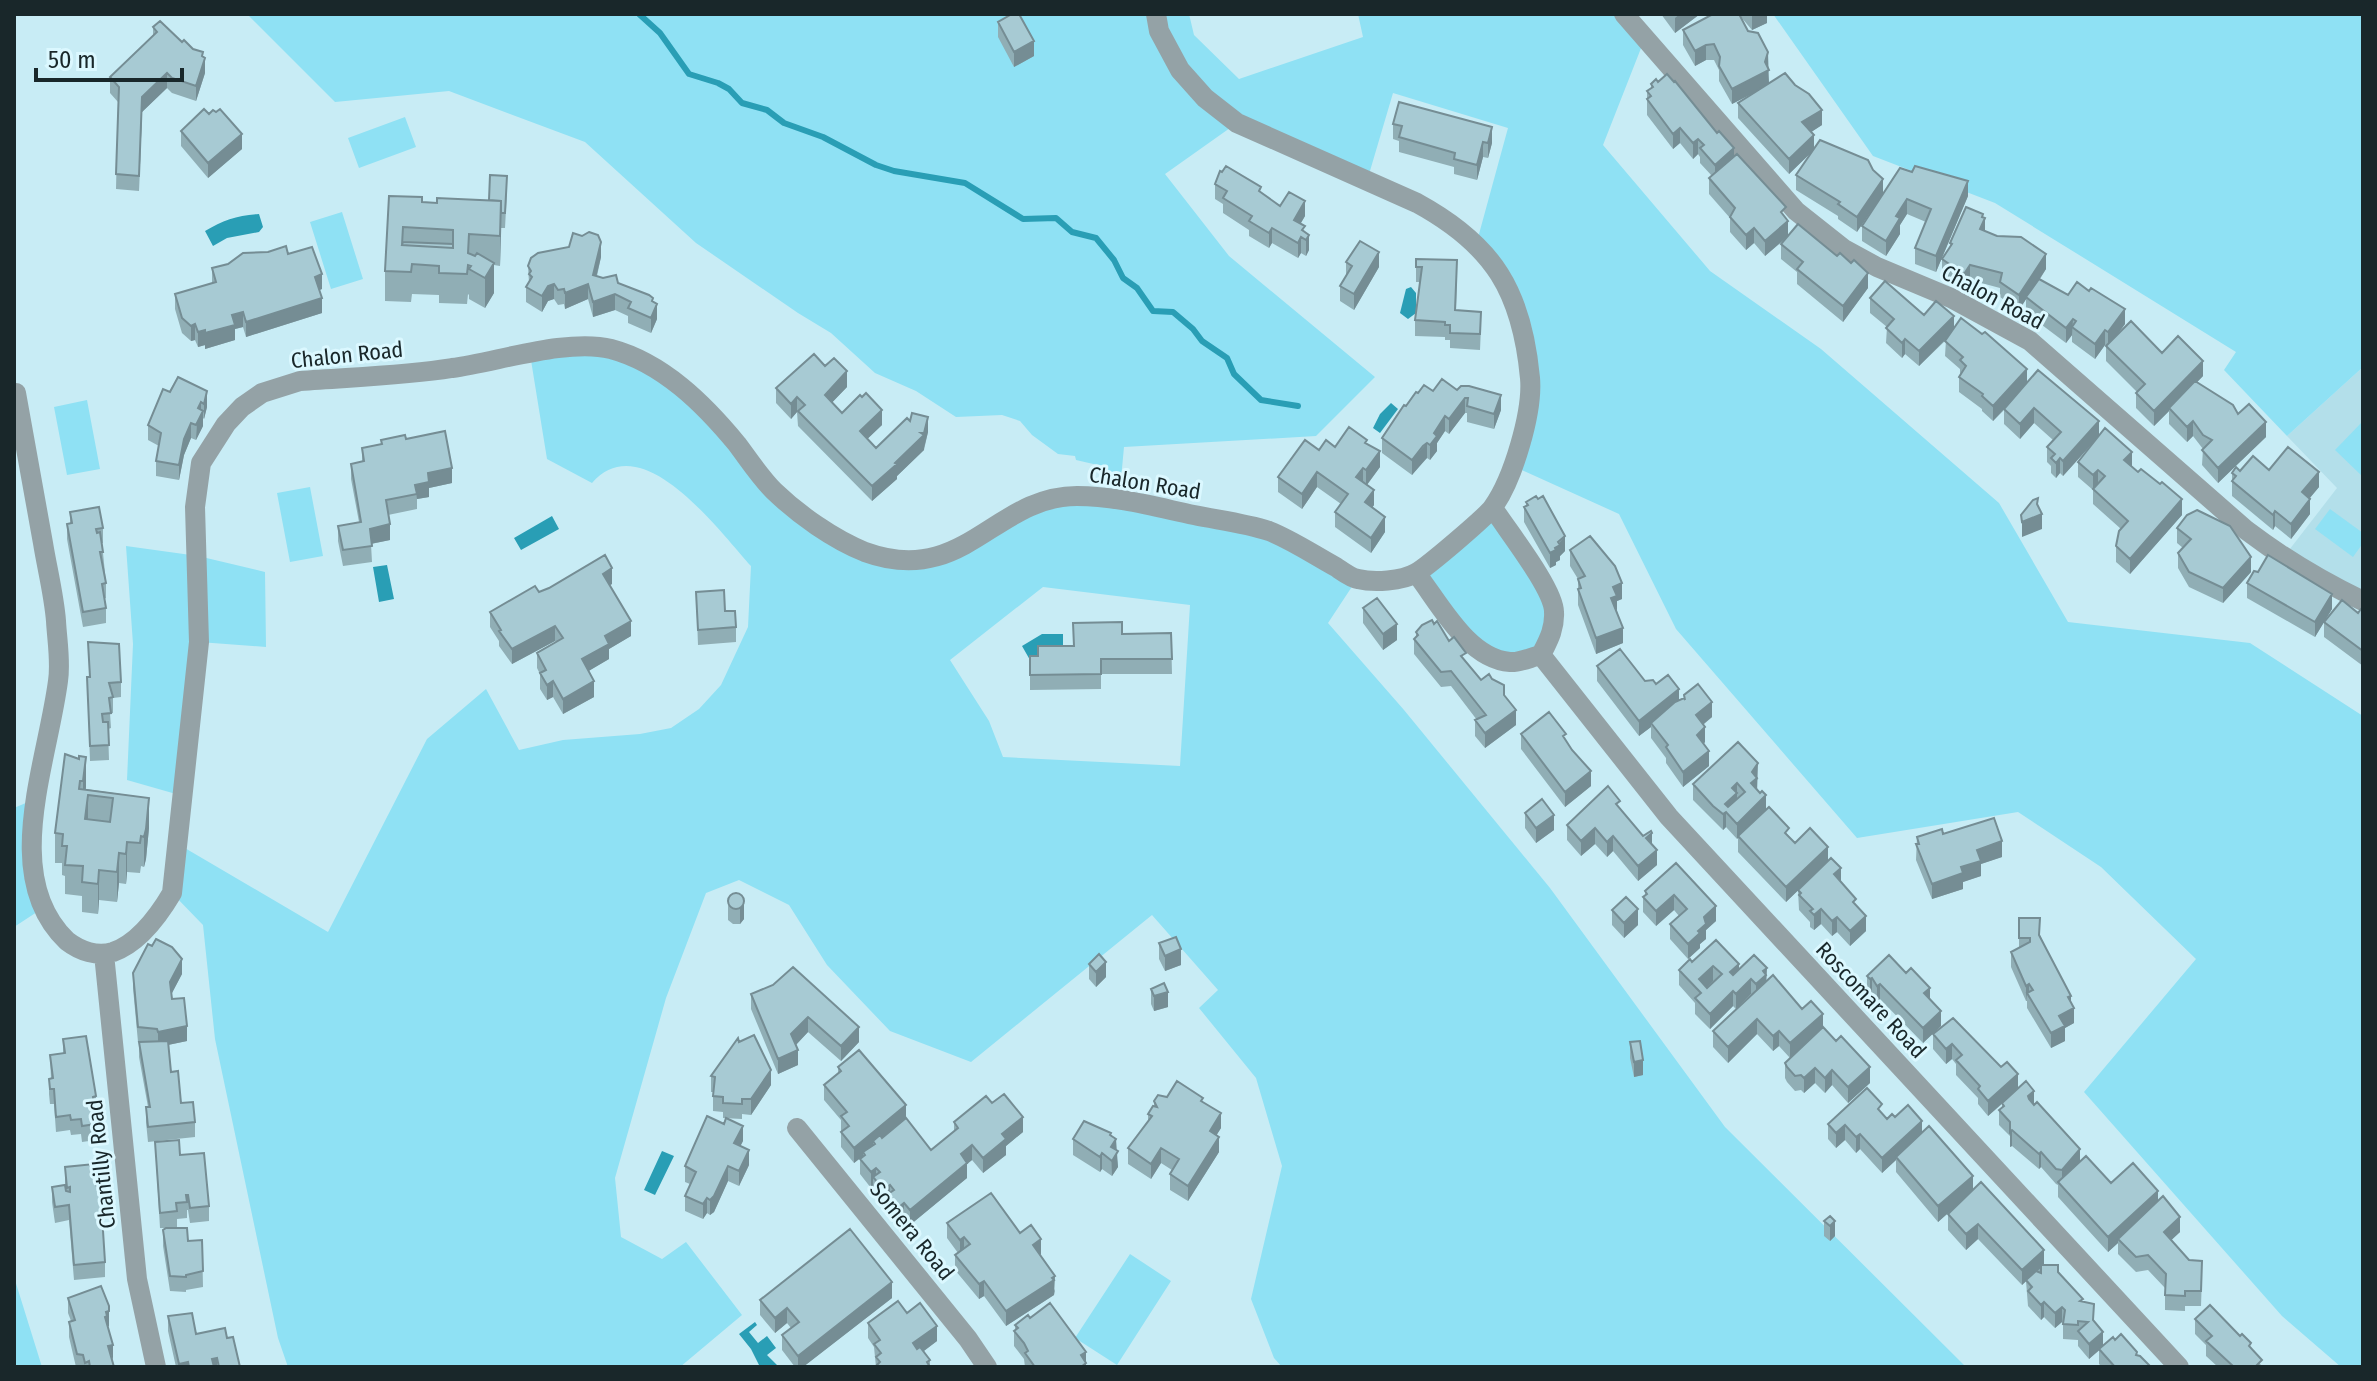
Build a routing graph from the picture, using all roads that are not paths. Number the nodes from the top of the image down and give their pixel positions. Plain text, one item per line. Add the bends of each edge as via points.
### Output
1 (1156, 14) edge
2 (1624, 14) edge
3 (15, 387) edge
4 (1493, 508) junction
5 (1416, 573) junction
6 (2363, 601) edge
7 (1541, 655) junction
8 (104, 954) junction
9 (797, 1128) dead end
10 (156, 1367) edge
11 (987, 1367) edge
12 (2179, 1367) edge

1 - 4 street via 1180,70 1237,123 1446,218 1500,274 1520,313 1531,387 1526,425
2 - 6 street, Chalon Road via 1796,211 1844,249 2030,341 2246,530 2283,558
3 - 8 street via 56,616 58,680 28,802 24,876 47,924 73,945
4 - 5 street
4 - 7 street via 1555,609
5 - 7 street via 1470,644 1488,657 1513,662
5 - 8 street, Chalon Road via 1397,579 1357,579 1268,531 1121,500 1073,496 1029,508 935,558 890,559 862,551 805,517 676,383 643,361 606,348 561,348 451,369 291,383 242,407 201,463 195,507 199,642 172,893 139,934
7 - 12 street, Roscomare Road via 1669,817
8 - 10 street, Chantilly Road via 137,1279
9 - 11 street, Somera Road

